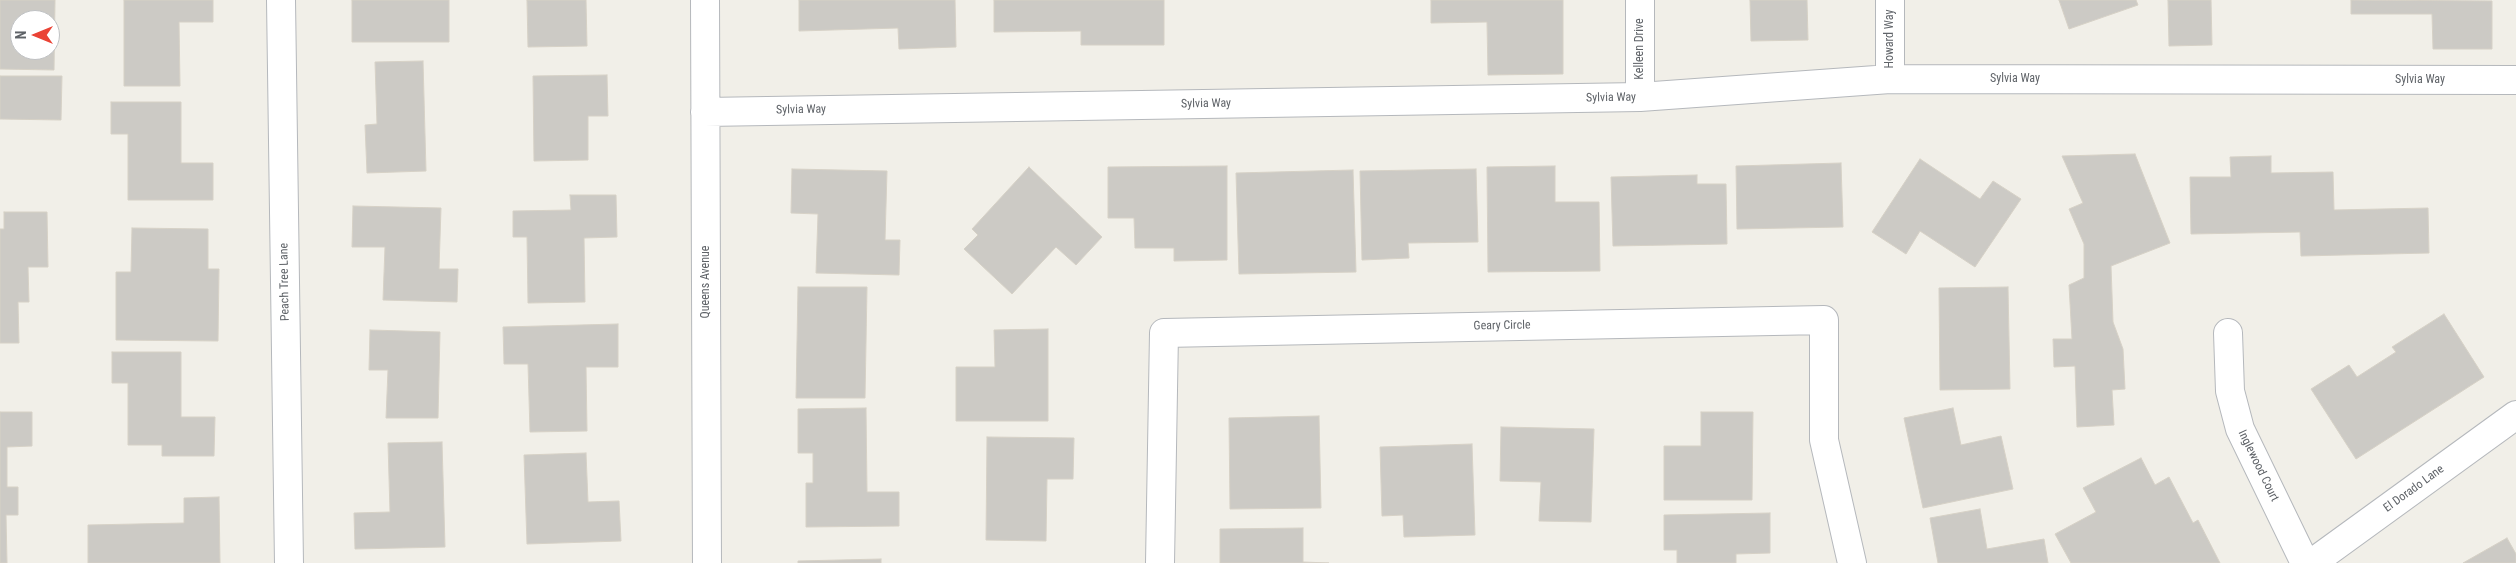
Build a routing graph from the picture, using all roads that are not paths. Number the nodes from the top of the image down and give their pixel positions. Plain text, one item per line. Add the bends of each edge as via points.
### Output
1 (281, 0) edge
2 (705, 0) edge
3 (1640, 0) edge
4 (1890, 0) edge
5 (1890, 79) junction
6 (2516, 80) edge
7 (1640, 97) junction
8 (705, 112) junction
9 (2228, 333) dead end
10 (2516, 415) edge
11 (289, 563) edge
12 (707, 563) edge
13 (1160, 563) edge
14 (1852, 563) edge
15 (2305, 563) edge
16 (2312, 563) edge

1 - 11 street, Peach Tree Lane
2 - 8 street, Queens Avenue
3 - 7 street, Kelleen Drive
4 - 5 street, Howard Way
5 - 6 street, Sylvia Way
5 - 7 street, Sylvia Way
7 - 8 street, Sylvia Way
8 - 12 street, Queens Avenue
9 - 15 street, Inglewood Court via 2230,391 2240,429
10 - 16 street, El Dorado Lane
13 - 14 street, Geary Circle via 1164,332 1824,320 1824,440

